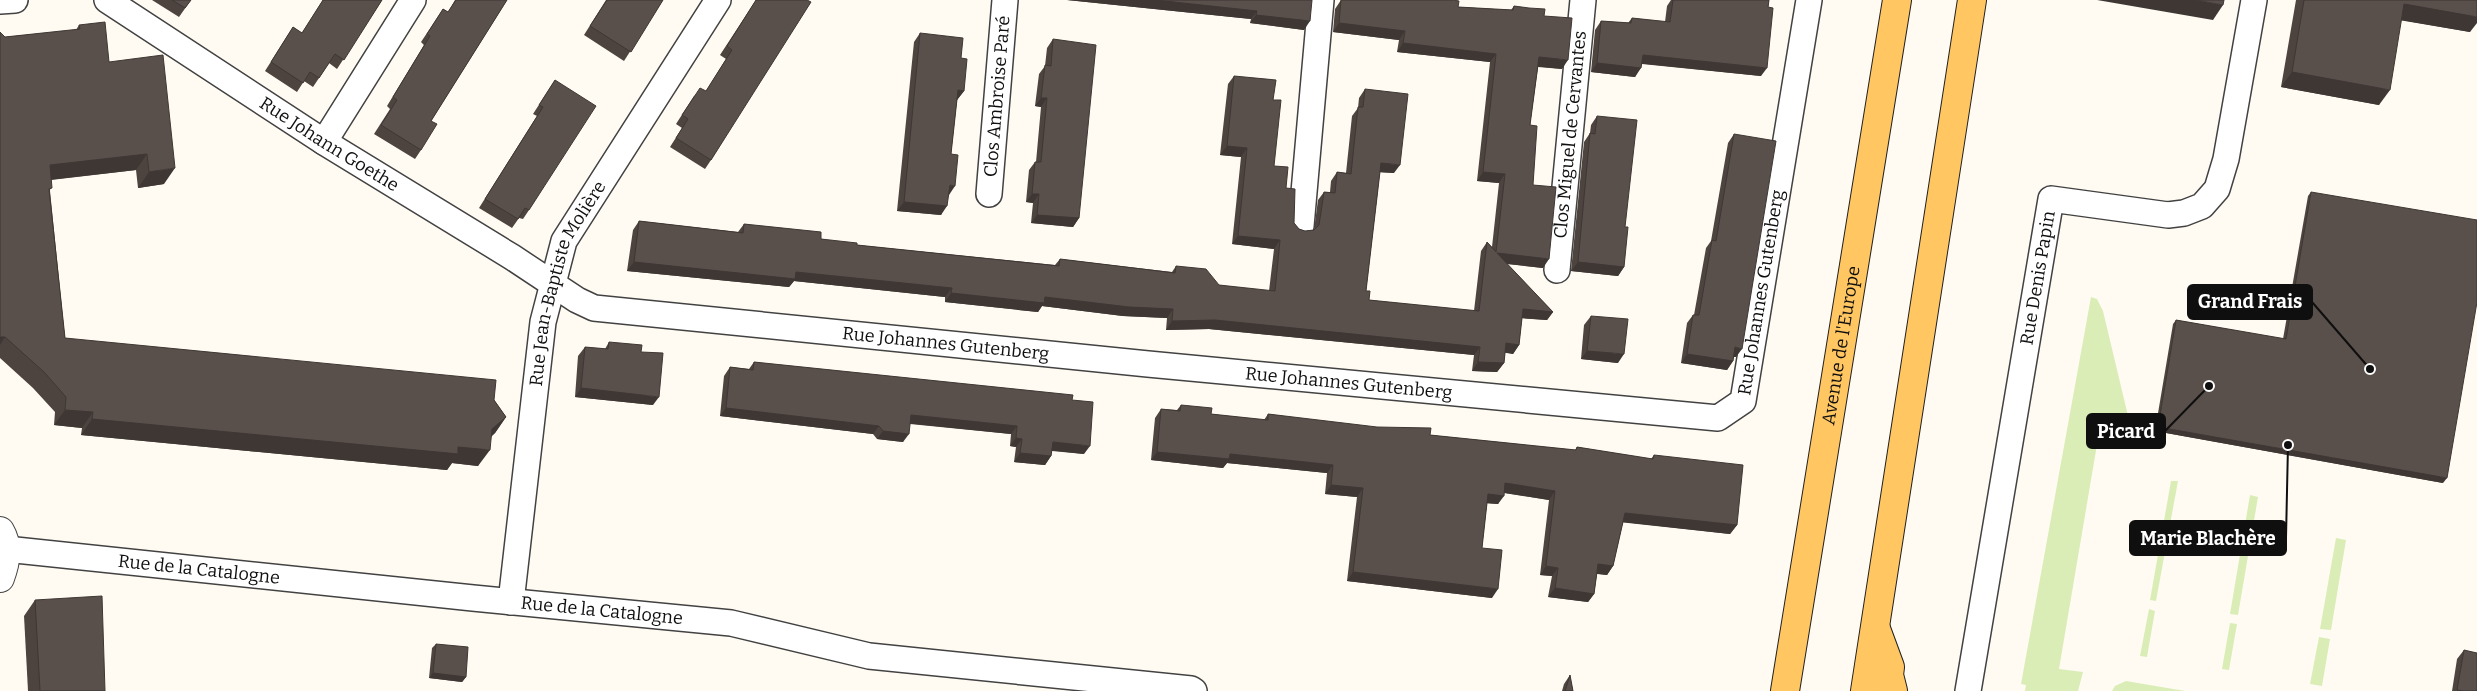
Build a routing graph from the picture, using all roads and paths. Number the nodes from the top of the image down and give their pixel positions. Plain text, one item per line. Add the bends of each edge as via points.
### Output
1 (15, 0) edge
2 (108, 0) edge
3 (413, 0) edge
4 (718, 0) edge
5 (1005, 0) edge
6 (1321, 0) edge
7 (1583, 0) edge
8 (1809, 0) edge
9 (1897, 0) edge
10 (1972, 0) edge
11 (2254, 0) edge
12 (0, 1) edge
13 (324, 142) junction
14 (990, 194) dead end
15 (1301, 226) dead end
16 (1557, 270) dead end
17 (553, 284) junction
18 (3, 540) edge
19 (0, 578) edge
20 (511, 602) junction
21 (1876, 629) junction
22 (1194, 691) edge
23 (1785, 691) edge
24 (1865, 691) edge
25 (1893, 691) edge
26 (1968, 691) edge

1 - 12 street
2 - 13 street, Rue Johann Goethe
3 - 13 street
4 - 17 street, Rue Jean-Baptiste Molière via 564,241
5 - 14 street, Clos Ambroise Paré
6 - 15 street
7 - 16 street, Clos Miguel de Cervantes
8 - 17 street, Rue Johannes Gutenberg via 1743,401 1718,418 594,308
9 - 23 main road, Avenue de l'Europe
10 - 21 main road
11 - 26 street, Rue Denis Papin via 2226,159 2217,189 2202,206 2184,213 2168,214 2051,199
13 - 17 street, Rue Johann Goethe
17 - 20 street, Rue Jean-Baptiste Molière via 543,322
18 - 19 street via 5,564
18 - 20 street, Rue de la Catalogne
20 - 22 street, Rue de la Catalogne via 731,622 869,656
21 - 24 main road
21 - 25 main road via 1890,667

